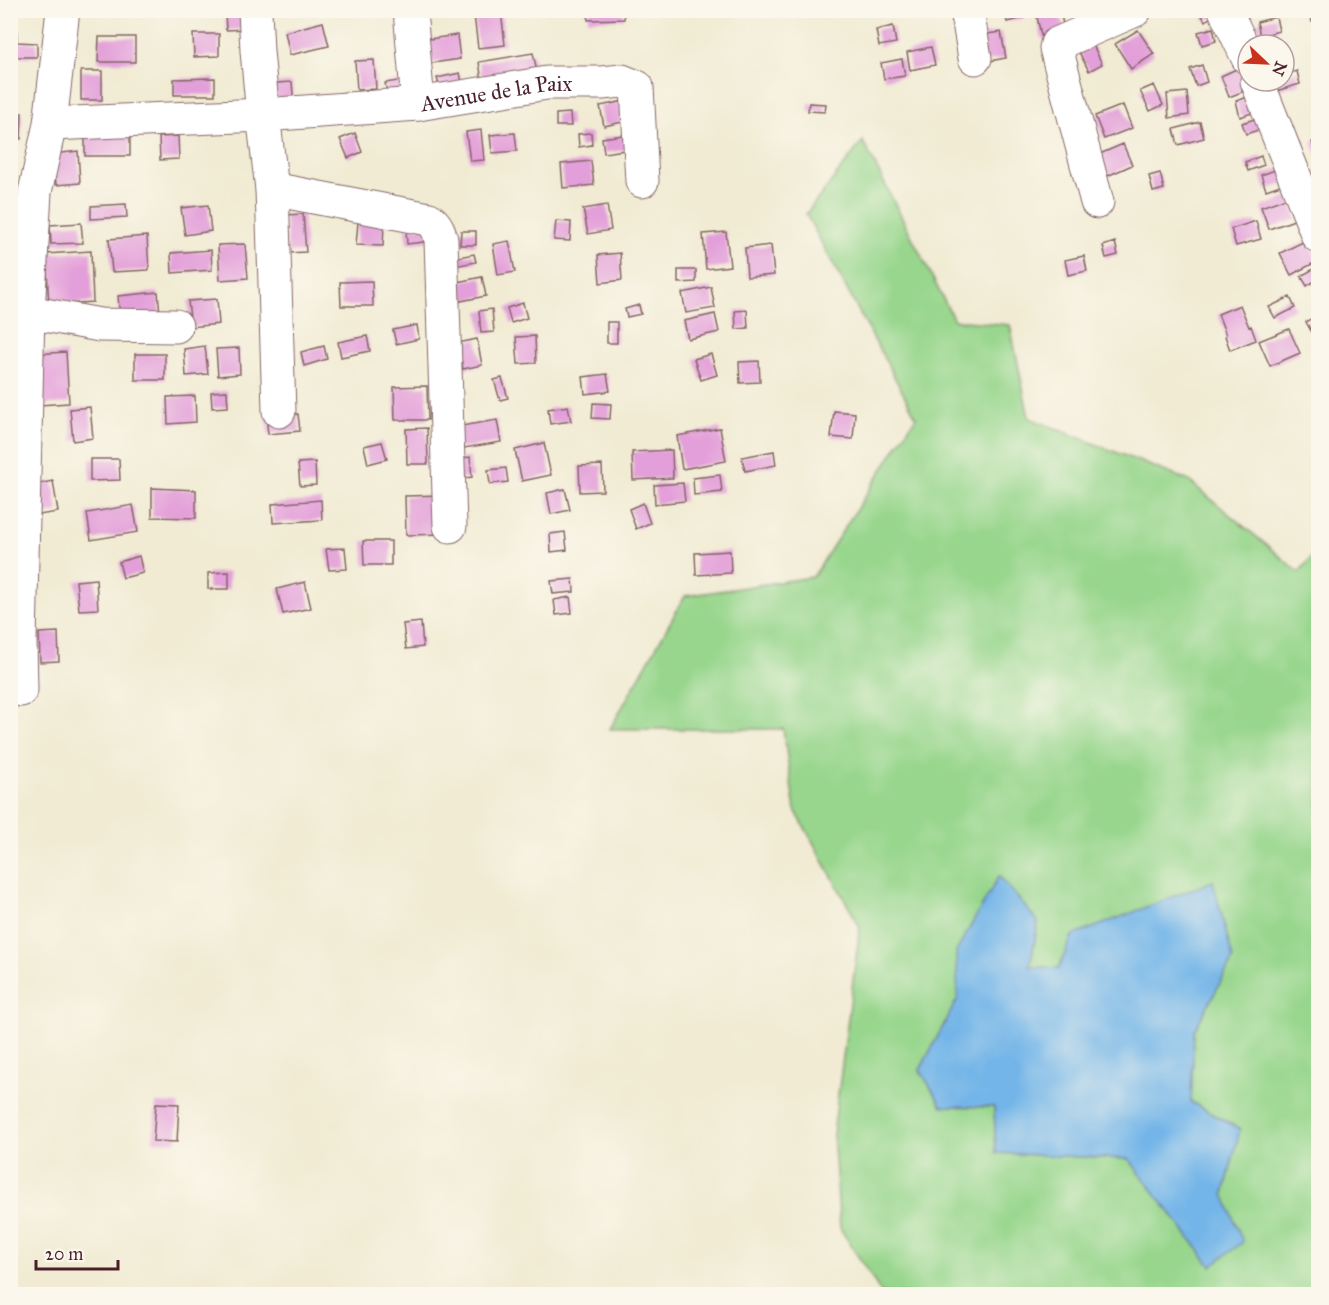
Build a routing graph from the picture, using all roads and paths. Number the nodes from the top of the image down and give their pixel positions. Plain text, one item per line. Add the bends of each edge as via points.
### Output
1 (63, 10) edge
2 (255, 10) edge
3 (410, 10) edge
4 (967, 10) edge
5 (1135, 10) edge
6 (1225, 10) edge
7 (1236, 33) edge
8 (975, 58) dead end
9 (1262, 93) edge
10 (418, 104) junction
11 (263, 115) junction
12 (50, 124) junction
13 (642, 182) dead end
14 (272, 189) junction
15 (1097, 202) dead end
16 (1318, 236) edge
17 (28, 312) junction
18 (176, 326) dead end
19 (279, 411) dead end
20 (450, 526) dead end
21 (21, 690) dead end

1 - 12 street
2 - 11 street
3 - 10 street
4 - 8 street
5 - 15 street via 1057,44 1056,48
6 - 7 street
9 - 16 street
10 - 11 street, Avenue de la Paix
10 - 13 street, Avenue de la Paix via 547,82 622,81 637,87
11 - 12 street, Avenue de la Paix
11 - 14 street
12 - 17 street via 35,192
14 - 19 street
14 - 20 street via 429,219 439,230
17 - 18 street via 100,325
17 - 21 street

